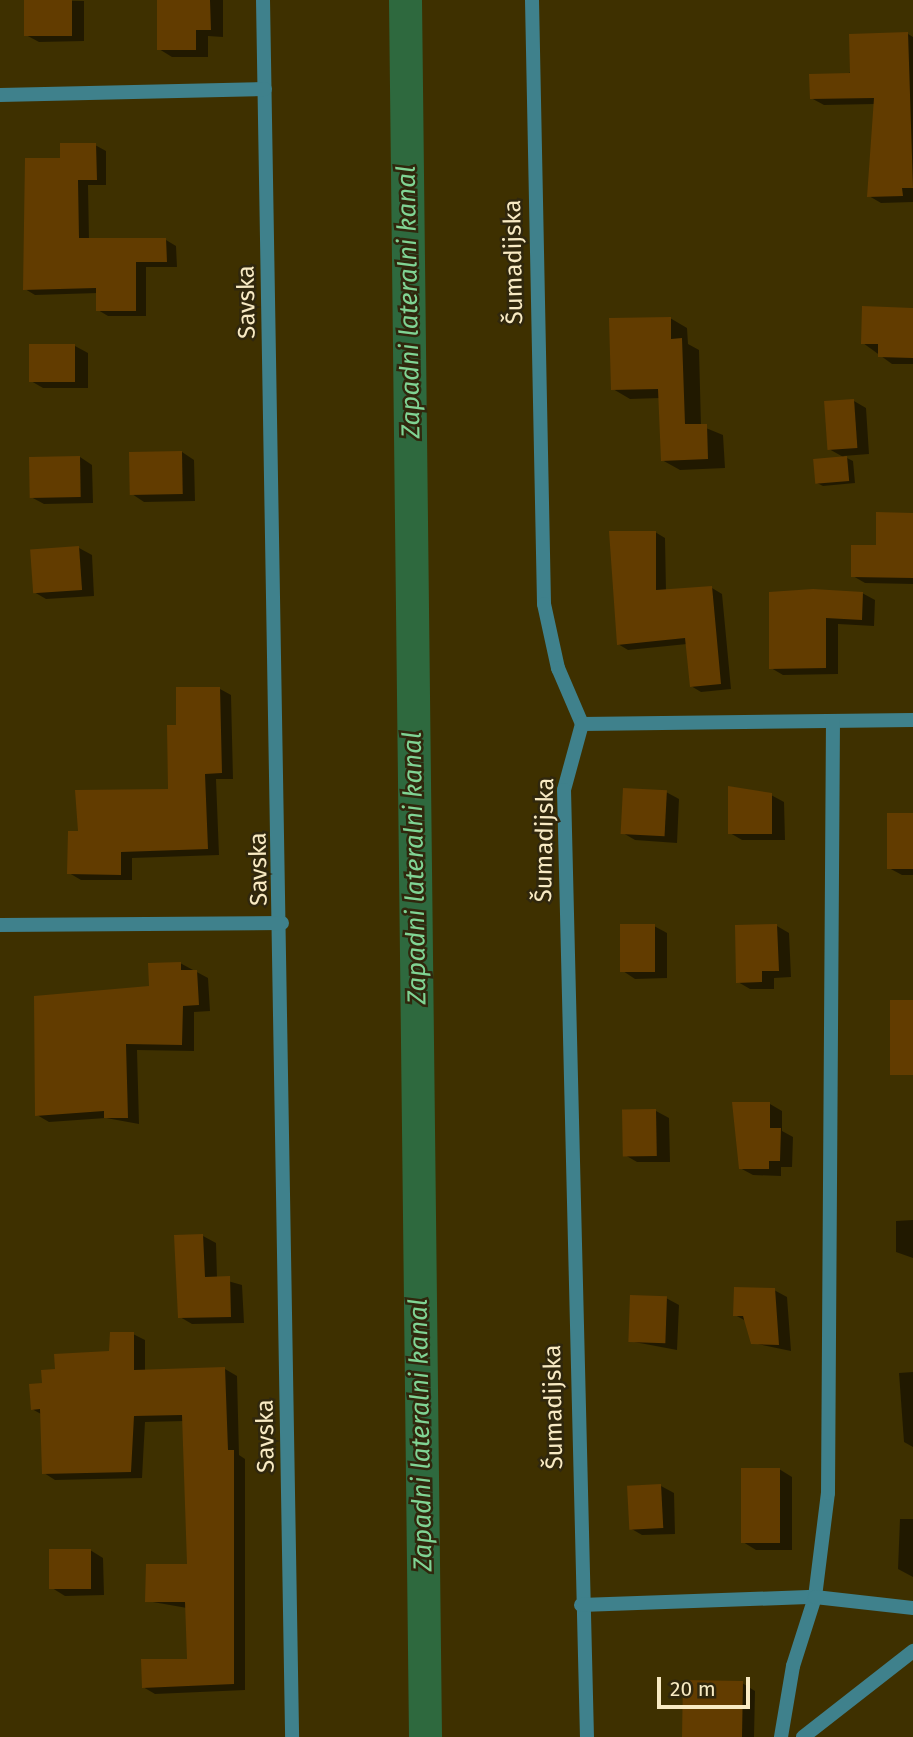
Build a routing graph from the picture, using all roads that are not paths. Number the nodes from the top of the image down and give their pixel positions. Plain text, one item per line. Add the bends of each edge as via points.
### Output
1 (263, 0) edge
2 (531, 0) edge
3 (265, 89) junction
4 (0, 95) edge
5 (913, 720) edge
6 (833, 721) junction
7 (582, 724) junction
8 (282, 923) junction
9 (0, 925) edge
10 (814, 1597) junction
11 (581, 1605) junction
12 (913, 1608) edge
13 (913, 1651) edge
14 (292, 1737) edge
15 (587, 1737) edge
16 (782, 1737) edge
17 (803, 1737) edge

1 - 3 street, Savska
2 - 7 street, Šumadijska via 544,604 558,668
3 - 4 street
3 - 8 street, Savska
5 - 6 street
6 - 7 street
6 - 10 street via 828,1493
7 - 11 street, Šumadijska via 564,790
8 - 9 street
8 - 14 street, Savska
10 - 11 street
10 - 12 street
10 - 16 street via 793,1666
11 - 15 street, Šumadijska
13 - 17 street

